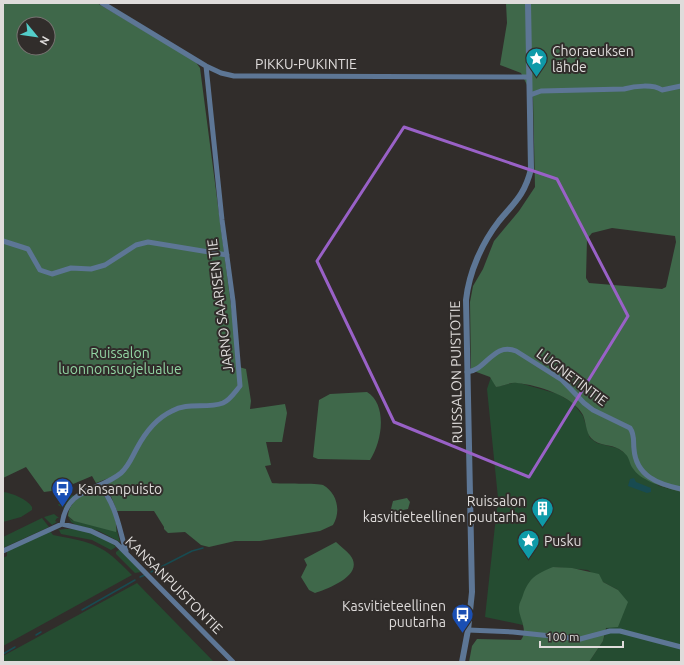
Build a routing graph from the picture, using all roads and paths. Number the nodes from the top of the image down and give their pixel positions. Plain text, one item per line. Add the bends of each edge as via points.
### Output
1 (102, 3) edge
2 (528, 3) edge
3 (206, 66) junction
4 (529, 77) junction
5 (681, 86) edge
6 (530, 95) junction
7 (3, 241) edge
8 (227, 255) junction
9 (467, 372) junction
10 (100, 486) junction
11 (681, 489) edge
12 (62, 524) junction
13 (3, 551) edge
14 (126, 551) junction
15 (468, 630) junction
16 (681, 647) edge
17 (233, 662) edge
18 (462, 662) edge

1 - 3 street, PIKKU-PUKINTIE
2 - 4 street, RUISSALON PUISTOTIE
3 - 4 street, PIKKU-PUKINTIE via 234,76
3 - 8 street, JARNO SAARISEN TIE
4 - 6 street, RUISSALON PUISTOTIE
5 - 6 street via 662,90 658,87 634,87 542,91
6 - 9 street, RUISSALON PUISTOTIE via 532,158 527,185 485,242 474,266 467,291
7 - 8 street via 28,249 40,270 52,274 71,268 91,269 105,265 136,245 148,242
8 - 10 street, JARNO SAARISEN TIE via 240,386 223,403 186,405 162,417 142,438 126,468
9 - 11 street, LUGNETINTIE via 480,368 499,350 506,348 516,351 562,380 593,410 630,428 635,459 642,472 658,482
9 - 15 street, RUISSALON PUISTOTIE via 472,592
10 - 12 street, JARNO SAARISEN TIE via 76,497 66,511
10 - 14 street via 114,508
12 - 13 street
12 - 14 street, KANSANPUISTONTIE via 102,535
14 - 17 street, KANSANPUISTONTIE
15 - 16 street via 580,639 611,631
15 - 18 street, RUISSALON PUISTOTIE

